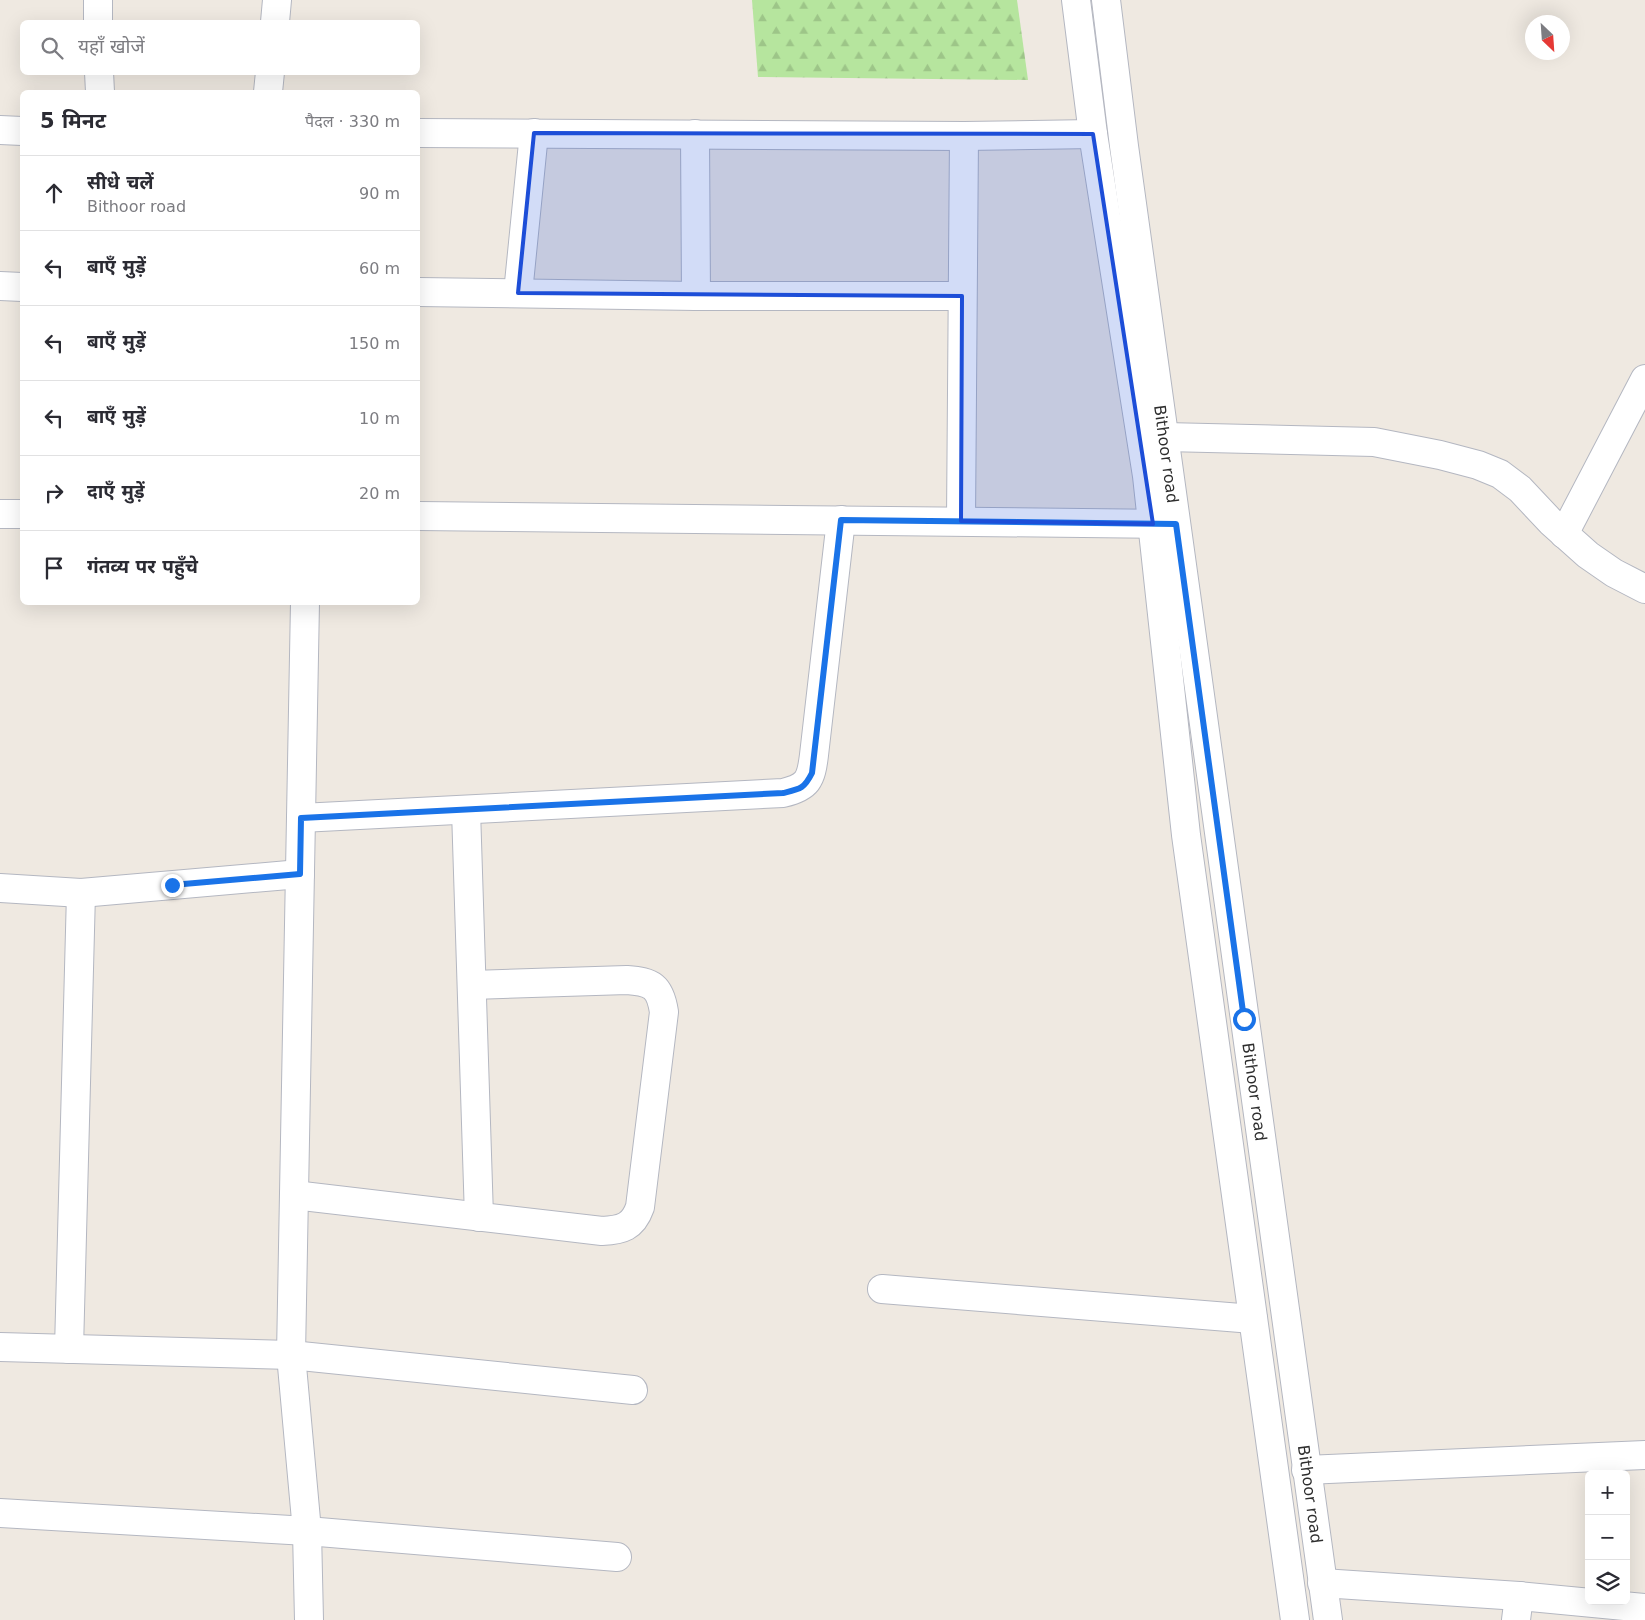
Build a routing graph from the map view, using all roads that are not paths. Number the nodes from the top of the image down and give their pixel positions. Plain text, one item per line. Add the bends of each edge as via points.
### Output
1 (98, 0) edge
2 (277, 0) edge
3 (1076, 0) edge
4 (1106, 0) edge
5 (98, 20) edge
6 (275, 20) edge
7 (99, 75) edge
8 (270, 75) edge
9 (100, 90) edge
10 (268, 90) edge
11 (0, 130) edge
12 (20, 131) edge
13 (420, 133) edge
14 (534, 133) junction
15 (695, 134) junction
16 (1093, 134) junction
17 (964, 136) junction
18 (0, 286) edge
19 (20, 287) edge
20 (420, 292) edge
21 (518, 294) junction
22 (696, 296) junction
23 (962, 296) junction
24 (1645, 380) edge
25 (1165, 437) junction
26 (0, 514) edge
27 (20, 514) edge
28 (420, 516) edge
29 (841, 520) junction
30 (961, 521) junction
31 (1165, 524) junction
32 (1564, 534) junction
33 (1645, 589) edge
34 (305, 605) edge
35 (466, 810) junction
36 (301, 818) junction
37 (300, 874) junction
38 (0, 888) edge
39 (81, 892) junction
40 (472, 985) junction
41 (294, 1195) junction
42 (479, 1216) junction
43 (882, 1289) dead end
44 (1253, 1319) junction
45 (0, 1346) edge
46 (69, 1349) junction
47 (290, 1355) junction
48 (633, 1390) dead end
49 (1645, 1456) edge
50 (1306, 1470) junction
51 (0, 1513) edge
52 (307, 1531) junction
53 (617, 1557) dead end
54 (1322, 1583) junction
55 (1517, 1608) edge
56 (1645, 1608) edge
57 (309, 1620) edge
58 (1295, 1620) edge
59 (1328, 1620) edge

1 - 5 street
2 - 6 street
3 - 16 street
4 - 25 street, Bithoor road
7 - 9 street
8 - 10 street
11 - 12 street
13 - 14 street
14 - 15 street
14 - 21 street
15 - 17 street
15 - 22 street
16 - 17 street
16 - 31 street via 1148,476
17 - 23 street
18 - 19 street
20 - 21 street
21 - 22 street
22 - 23 street
23 - 30 street
24 - 32 street
25 - 31 street, Bithoor road
25 - 32 street via 1374,442 1440,455 1500,474 1520,489
26 - 27 street
28 - 29 street
29 - 30 street
29 - 35 street via 812,773 806,785 783,793
30 - 31 street
31 - 44 street via 1186,835
31 - 50 street, Bithoor road
32 - 33 street via 1608,569
34 - 36 street
35 - 36 street
35 - 40 street
36 - 37 street
37 - 39 street
37 - 41 street
38 - 39 street
39 - 46 street
40 - 42 street
40 - 42 street via 644,981 655,987 662,998 664,1012 640,1207 633,1221 620,1229 602,1231
41 - 42 street
41 - 47 street
43 - 44 street
44 - 58 street
45 - 46 street
46 - 47 street
47 - 48 street
47 - 52 street
49 - 50 street
50 - 54 street, Bithoor road
51 - 52 street
52 - 53 street
52 - 57 street
54 - 55 street
54 - 59 street, Bithoor road
55 - 56 street

